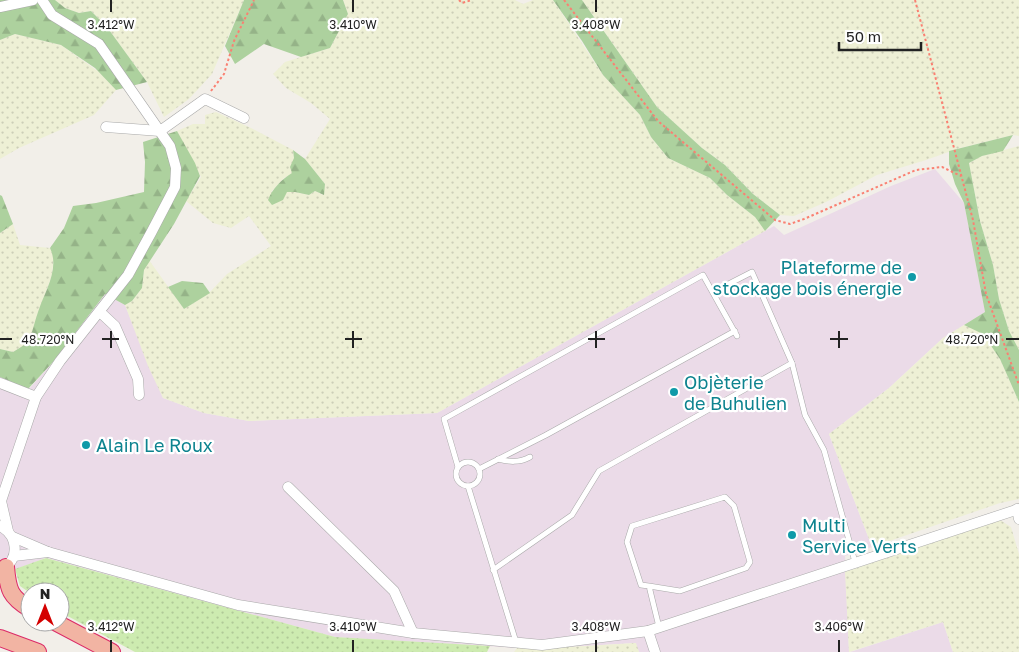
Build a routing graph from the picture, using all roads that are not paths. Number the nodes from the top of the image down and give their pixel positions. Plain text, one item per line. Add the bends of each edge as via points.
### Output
1 (33, 0) edge
2 (42, 0) edge
3 (0, 7) edge
4 (244, 118) dead end
5 (106, 127) dead end
6 (160, 131) junction
7 (713, 292) junction
8 (100, 312) junction
9 (792, 363) junction
10 (0, 383) edge
11 (139, 396) dead end
12 (36, 398) junction
13 (530, 457) dead end
14 (498, 459) junction
15 (458, 467) junction
16 (479, 469) junction
17 (468, 486) junction
18 (288, 487) dead end
19 (1, 502) edge
20 (1018, 512) edge
21 (7, 532) edge
22 (48, 552) junction
23 (855, 562) junction
24 (6, 565) edge
25 (493, 570) junction
26 (648, 586) junction
27 (20, 603) edge
28 (659, 628) junction
29 (70, 630) edge
30 (648, 631) junction
31 (413, 633) junction
32 (0, 638) edge
33 (516, 643) junction
34 (38, 652) edge
35 (112, 652) edge
36 (655, 652) edge

1 - 3 street
2 - 6 street via 52,15 99,44
4 - 6 street via 205,99
5 - 6 street
6 - 8 street via 170,146 176,168 175,187 128,275
7 - 9 lane via 752,272
7 - 14 lane via 736,334
7 - 15 lane via 703,276 444,419
8 - 11 street via 115,326 138,379
8 - 12 street via 60,361
9 - 23 lane via 806,416 824,450
9 - 25 lane via 599,471 572,514
10 - 12 street
12 - 19 street
13 - 14 lane via 510,462
14 - 16 lane
15 - 16 lane via 469,462
15 - 17 lane via 458,481
16 - 17 lane via 477,482
17 - 25 lane
18 - 31 street via 394,591
19 - 21 street
20 - 23 street
21 - 22 street
21 - 24 street via 15,544
22 - 24 street
22 - 31 street via 238,605
23 - 28 street
24 - 27 highway via 9,591
25 - 33 lane
26 - 26 lane via 641,585 627,542 632,526 725,497 734,506 750,562 746,568 680,591
26 - 28 lane
28 - 30 street
29 - 35 highway
30 - 33 street via 542,645
30 - 36 street
31 - 33 street
32 - 34 highway

